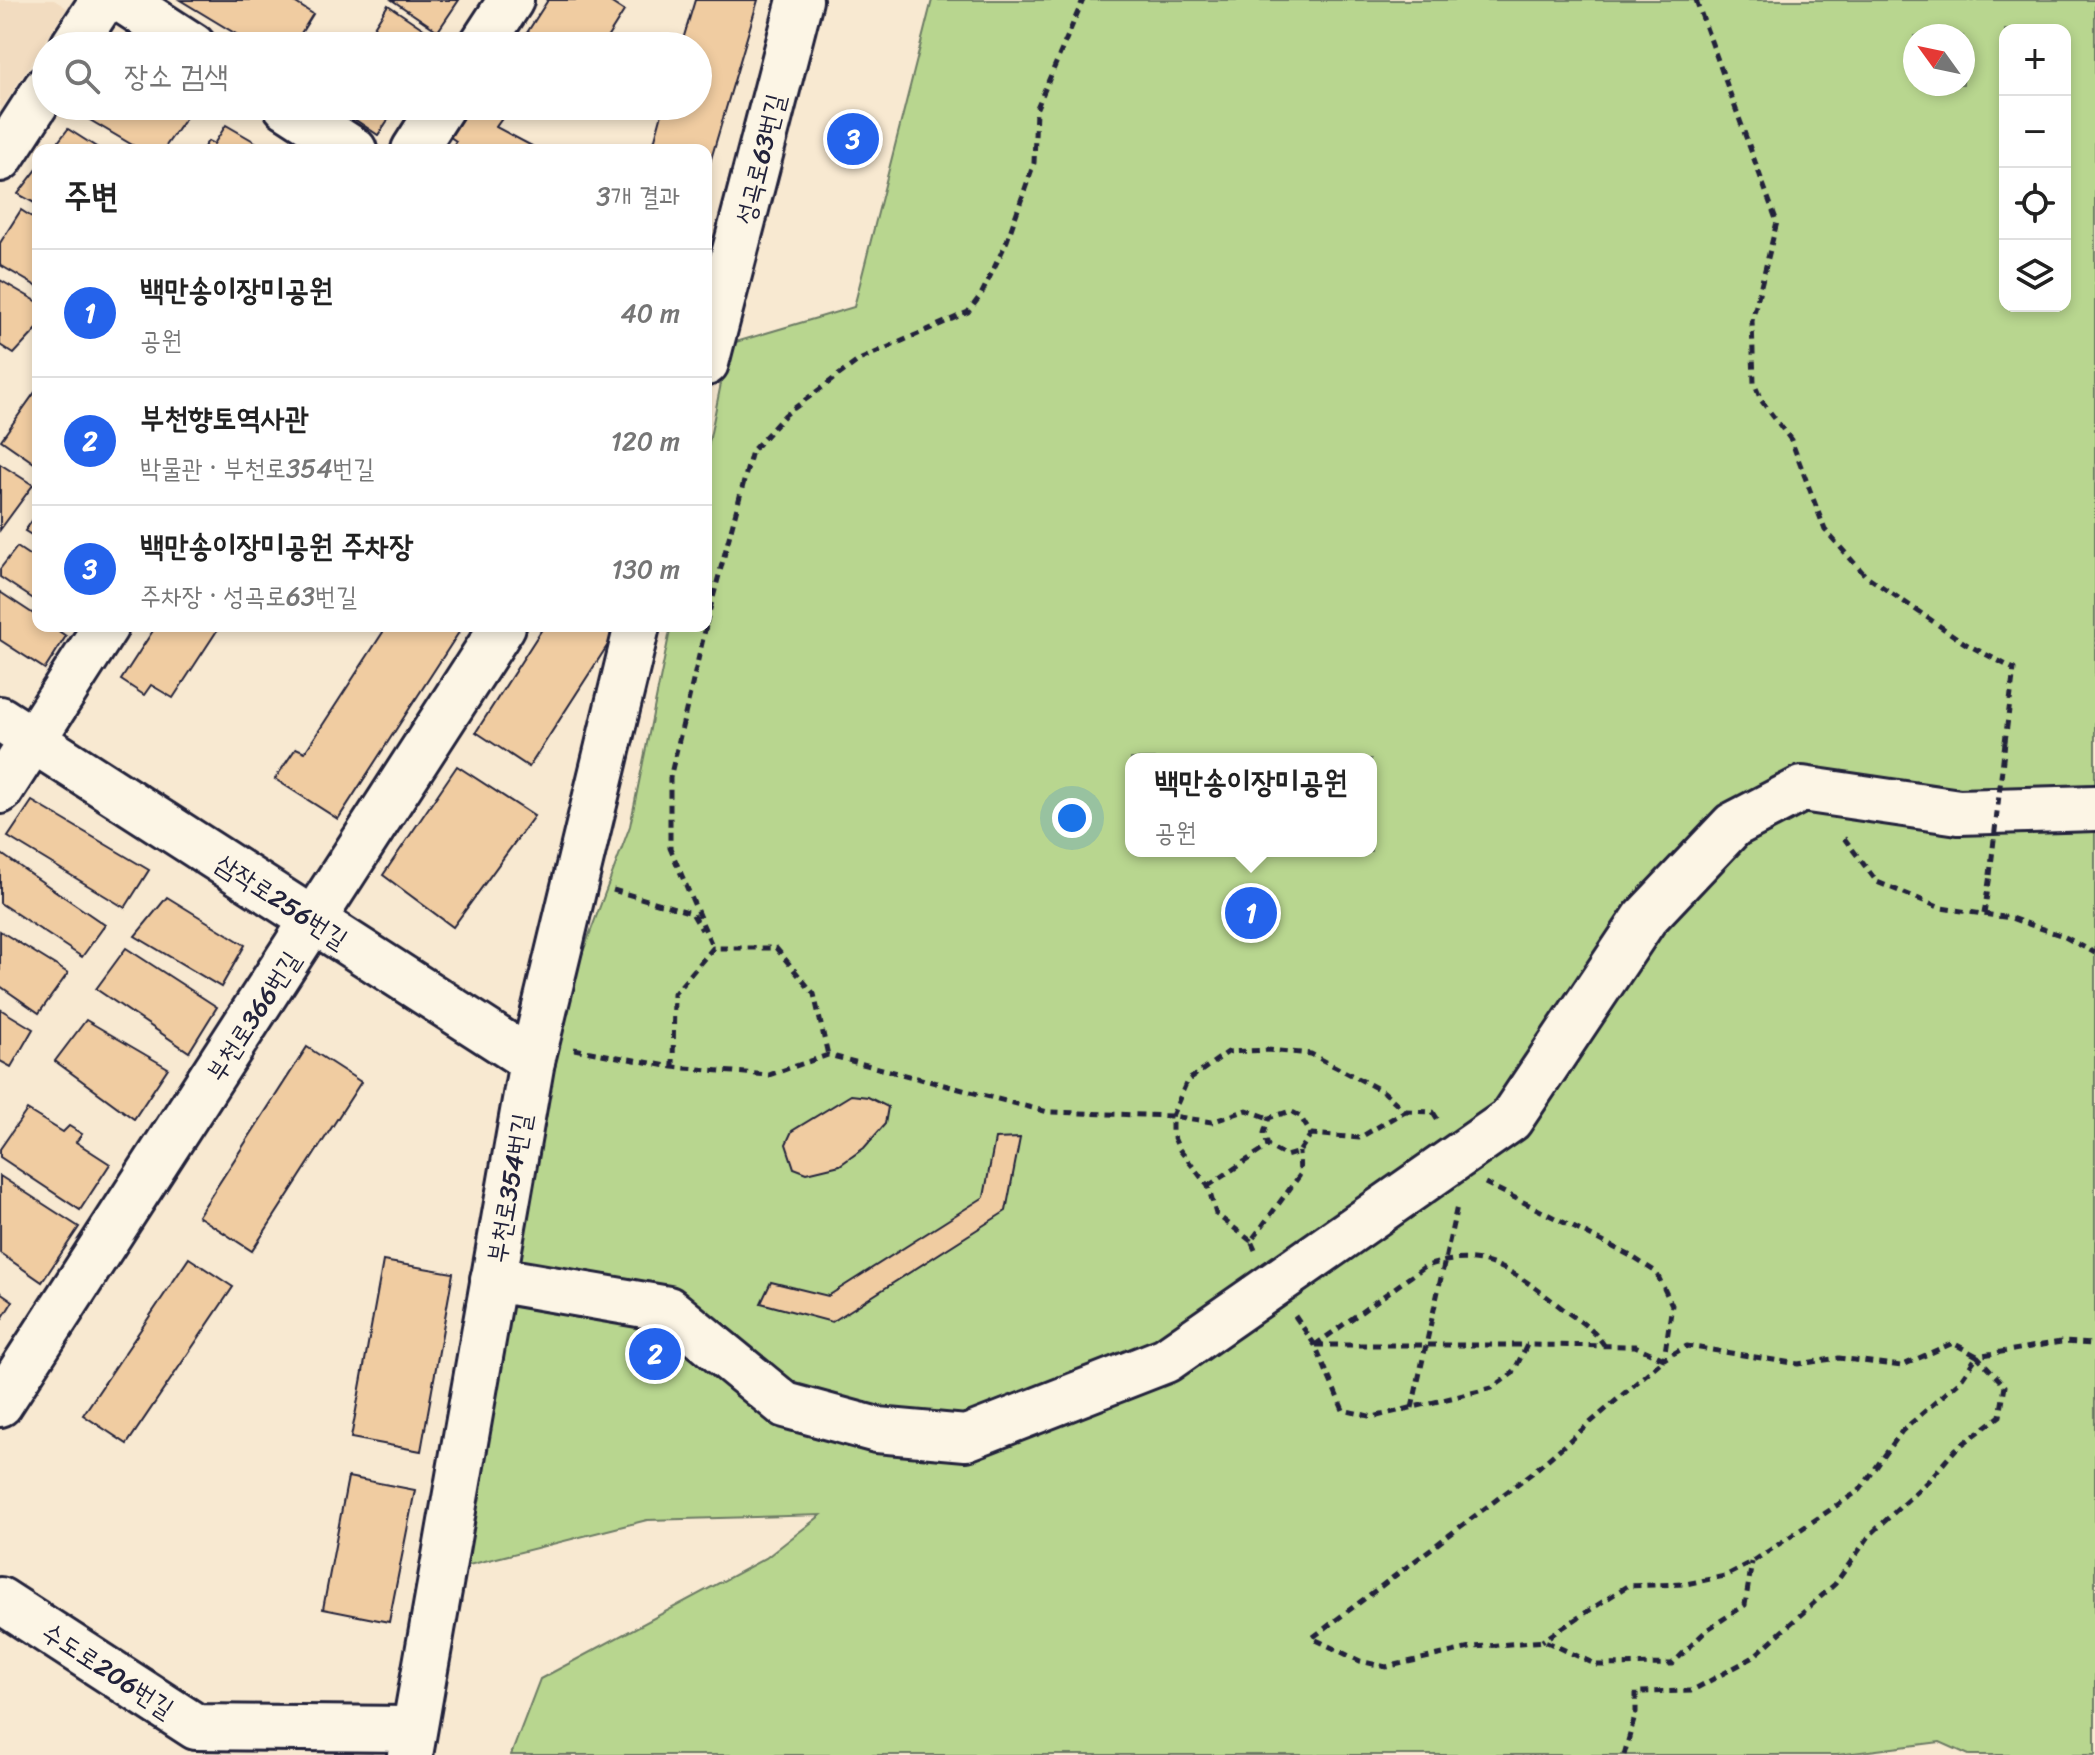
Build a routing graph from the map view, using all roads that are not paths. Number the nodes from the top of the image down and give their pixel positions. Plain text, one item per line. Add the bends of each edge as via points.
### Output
1 (103, 0) edge
2 (122, 0) edge
3 (511, 0) edge
4 (800, 0) edge
5 (82, 32) edge
6 (171, 32) edge
7 (490, 32) edge
8 (32, 110) edge
9 (308, 120) edge
10 (433, 120) edge
11 (345, 144) edge
12 (418, 144) edge
13 (0, 159) edge
14 (712, 340) edge
15 (101, 632) edge
16 (499, 632) edge
17 (636, 632) edge
18 (16, 729) edge
19 (0, 791) edge
20 (2095, 808) edge
21 (314, 922) junction
22 (534, 1051) junction
23 (493, 1279) junction
24 (0, 1404) edge
25 (0, 1600) edge
26 (187, 1741) edge
27 (411, 1742) edge

1 - 5 street
2 - 6 street
3 - 7 street
4 - 14 street, 성곡로63번길
8 - 13 street
9 - 11 street
10 - 12 street
15 - 18 street
16 - 21 street, 부천로366번길
17 - 22 street, 부천로354번길
18 - 19 street
18 - 21 street, 삼작로256번길
20 - 23 street via 1959,812 1802,789 1733,825 1645,918 1510,1120 1166,1360 966,1438 877,1430 785,1405 668,1309
21 - 22 street, 삼작로256번길
21 - 24 street, 부천로366번길
22 - 23 street, 부천로354번길
23 - 27 street, 부천로354번길
25 - 26 street, 수도로206번길
26 - 27 street, 수도로206번길

